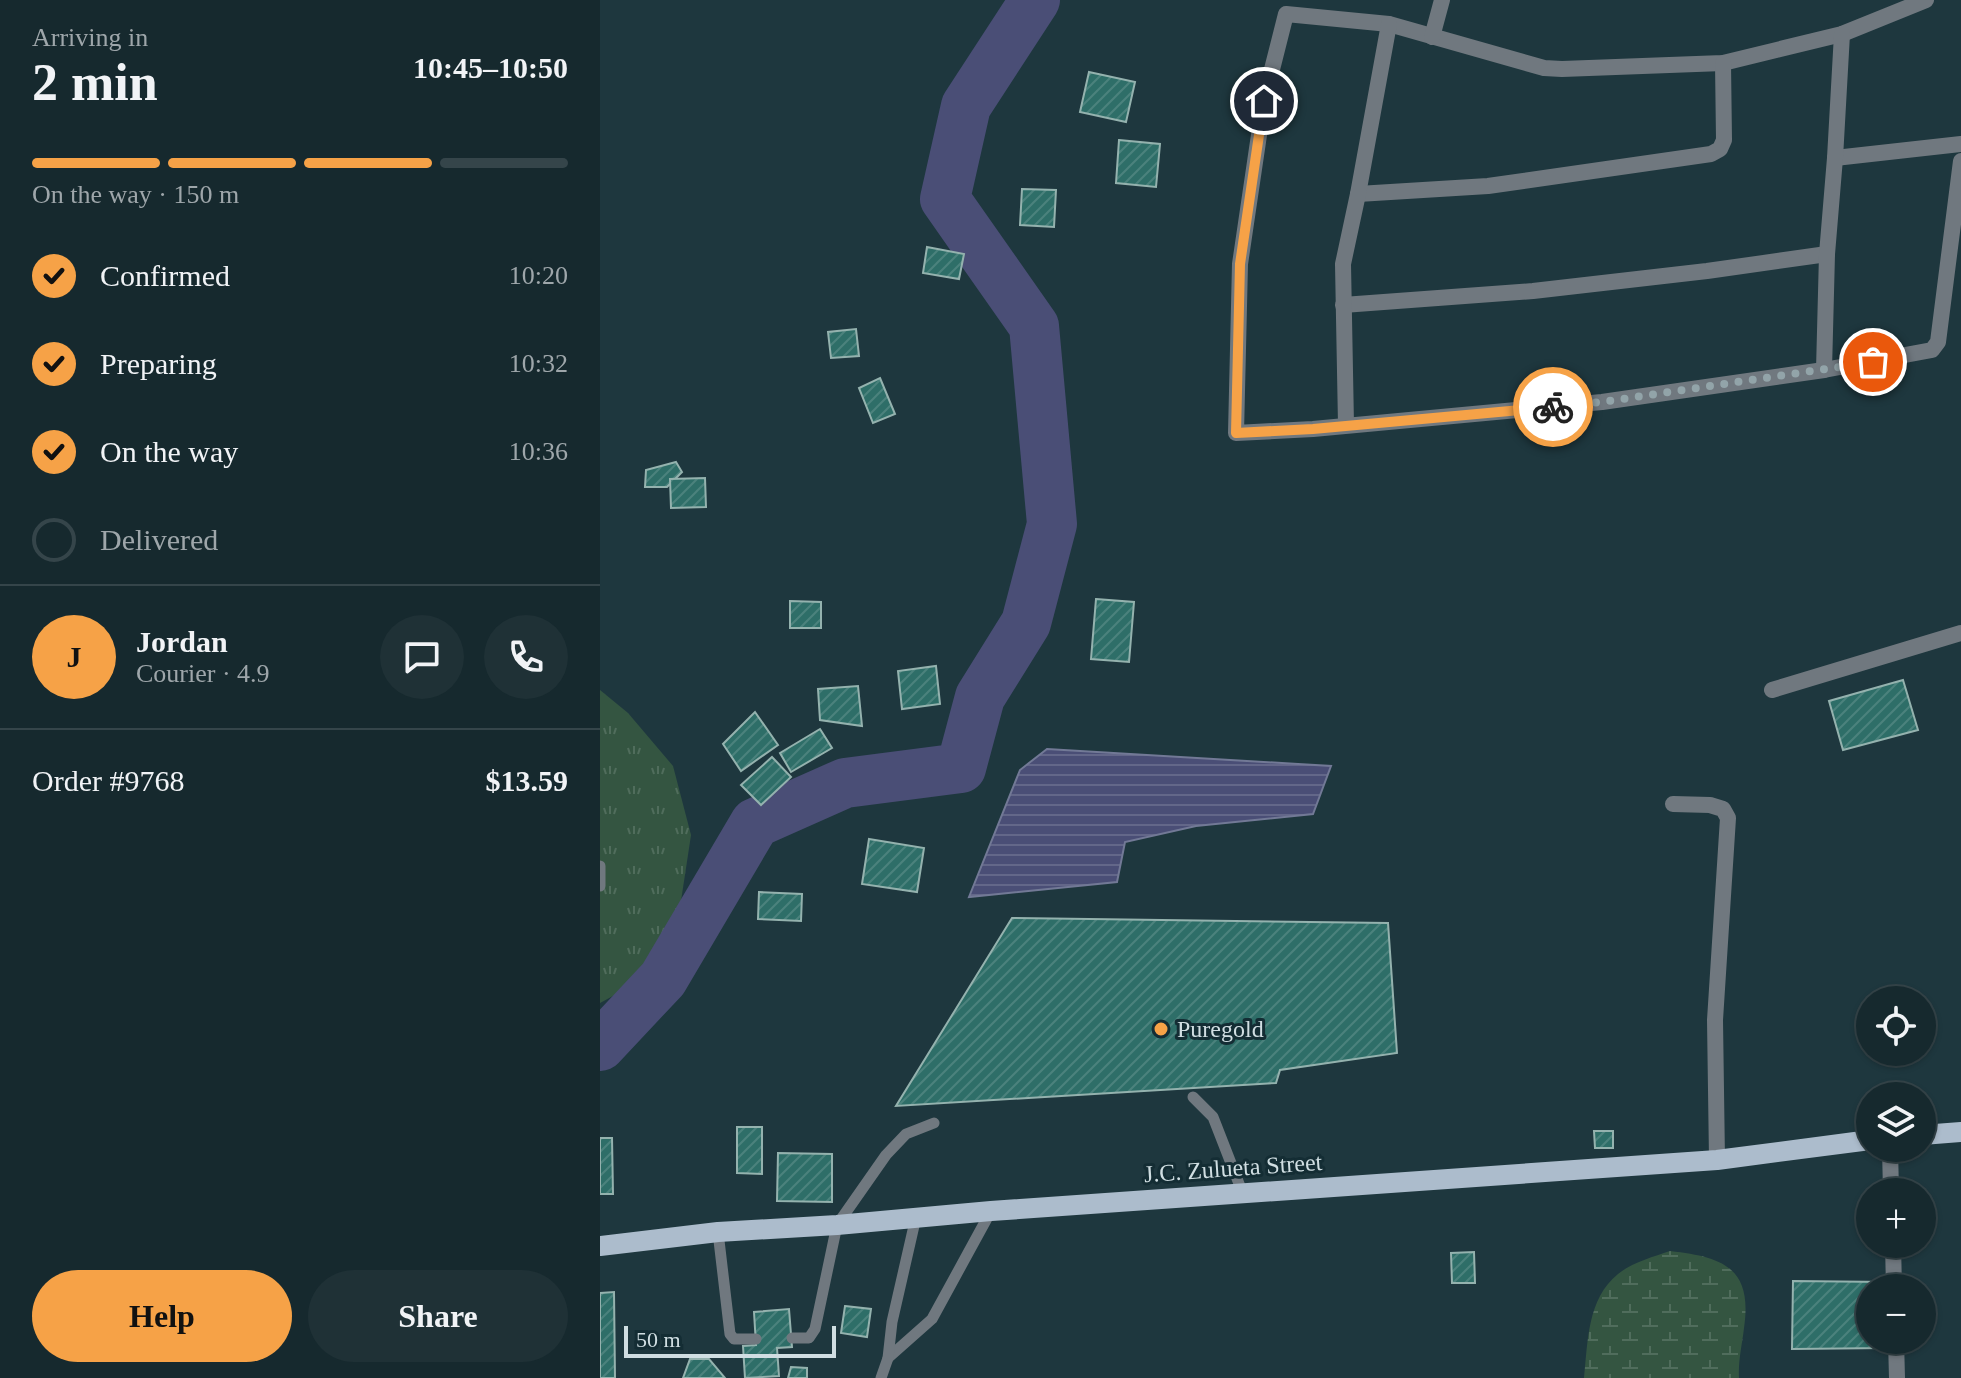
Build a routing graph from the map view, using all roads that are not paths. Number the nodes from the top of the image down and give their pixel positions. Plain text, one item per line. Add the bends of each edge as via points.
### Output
1 (1442, 0) edge
2 (1926, 0) edge
3 (1389, 24) junction
4 (1842, 34) junction
5 (1432, 37) junction
6 (1723, 63) junction
7 (1961, 144) edge
8 (1835, 158) junction
9 (1961, 161) edge
10 (1358, 194) junction
11 (1827, 254) junction
12 (1343, 305) junction
13 (1824, 370) junction
14 (1346, 425) junction
15 (1961, 633) edge
16 (1772, 690) dead end
17 (1673, 804) dead end
18 (600, 866) edge
19 (600, 886) edge
20 (1193, 1097) dead end
21 (934, 1123) dead end
22 (1961, 1132) edge
23 (1936, 1134) edge
24 (1856, 1142) edge
25 (1717, 1160) junction
26 (1243, 1194) junction
27 (991, 1211) junction
28 (916, 1217) junction
29 (837, 1225) junction
30 (718, 1232) junction
31 (600, 1246) edge
32 (792, 1338) dead end
33 (756, 1339) dead end
34 (1896, 1354) edge
35 (888, 1358) junction
36 (881, 1378) edge
37 (1897, 1378) edge

1 - 5 street
2 - 4 street
3 - 5 street
3 - 10 street
3 - 14 street via 1286,14 1264,101 1240,264 1236,433
4 - 6 street
4 - 8 street
5 - 6 street via 1544,68
6 - 10 street via 1724,140 1711,154 1488,186
7 - 8 street
8 - 11 street
9 - 13 street via 1938,342 1922,354
10 - 12 street via 1343,264
11 - 12 street via 1533,291
11 - 13 street
12 - 14 street
13 - 14 street via 1602,402
15 - 16 street
17 - 25 street via 1710,805 1723,809 1728,818 1715,1020
18 - 19 lane
20 - 26 lane via 1213,1117
21 - 29 lane via 906,1134 886,1155
22 - 23 main road
24 - 25 main road, J.C. Zulueta Street
25 - 26 main road, J.C. Zulueta Street
26 - 27 main road, J.C. Zulueta Street
27 - 28 main road, J.C. Zulueta Street
27 - 35 lane via 932,1319
28 - 29 main road, J.C. Zulueta Street
28 - 35 lane
29 - 30 main road, J.C. Zulueta Street
29 - 32 lane via 815,1329 809,1338
30 - 31 main road, J.C. Zulueta Street
30 - 33 lane via 730,1334 734,1339
34 - 37 street
35 - 36 lane

